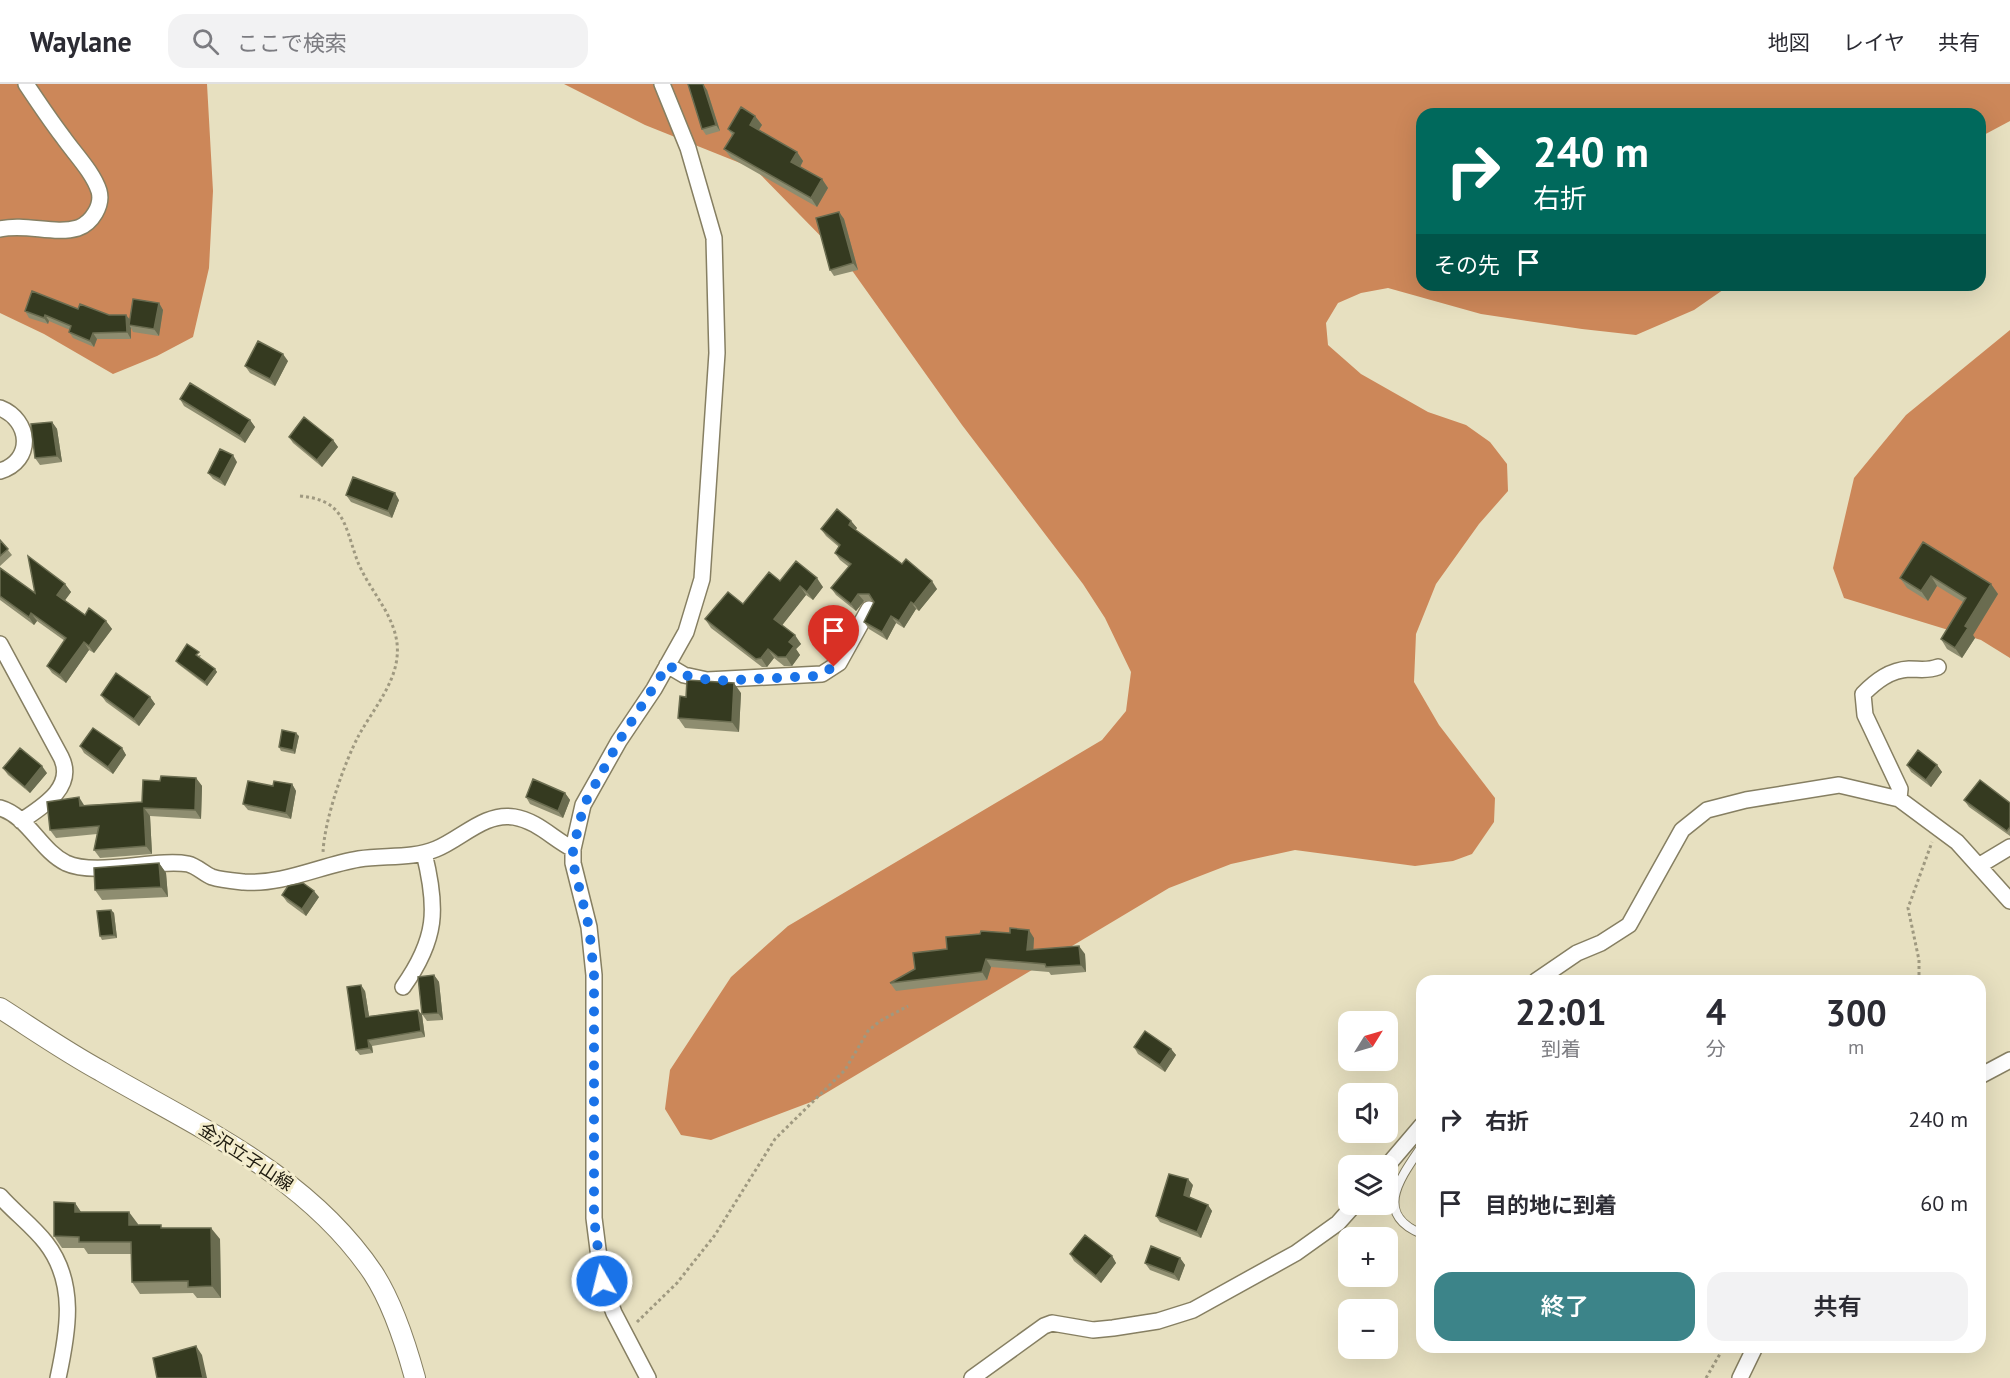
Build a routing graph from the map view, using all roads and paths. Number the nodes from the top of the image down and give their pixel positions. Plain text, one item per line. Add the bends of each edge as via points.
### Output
1 (26, 84) edge
2 (662, 84) edge
3 (0, 229) edge
4 (0, 408) edge
5 (0, 471) edge
6 (300, 496) dead end
7 (869, 609) edge
8 (0, 644) edge
9 (668, 665) junction
10 (1938, 668) dead end
11 (1899, 799) junction
12 (0, 808) edge
13 (21, 821) junction
14 (1938, 827) junction
15 (2010, 847) edge
16 (573, 849) junction
17 (424, 853) junction
18 (1980, 865) junction
19 (322, 870) junction
20 (2010, 901) edge
21 (1545, 975) edge
22 (1919, 975) edge
23 (403, 987) dead end
24 (908, 1005) dead end
25 (0, 1008) edge
26 (2010, 1060) edge
27 (1986, 1073) edge
28 (1416, 1132) edge
29 (1396, 1155) edge
30 (1416, 1155) edge
31 (0, 1196) edge
32 (1345, 1215) edge
33 (1416, 1231) edge
34 (624, 1332) junction
35 (1721, 1353) edge
36 (1752, 1353) edge
37 (58, 1378) edge
38 (416, 1378) edge
39 (648, 1378) edge
40 (972, 1378) edge
41 (1706, 1378) edge
42 (1740, 1378) edge

1 - 3 street via 86,168 99,191 99,207 79,228
2 - 9 street via 688,148 714,238 717,353 702,579 686,632
4 - 5 street via 20,424 24,444 21,458 14,466
6 - 19 path via 320,498 341,515 367,583 393,625 397,645 396,663 387,689 344,768 323,844
7 - 9 street via 839,663 822,675 707,680 684,675
8 - 13 street via 66,773 47,803
9 - 16 street via 584,805
10 - 11 street via 1898,670 1882,677 1863,694 1865,715 1900,789
11 - 14 street
11 - 21 street via 1839,785 1707,810 1682,830 1670,847 1629,925
12 - 13 street
13 - 19 street via 45,847 73,865 189,864 213,877 245,882
14 - 18 street
14 - 22 path via 1908,908
15 - 18 street
16 - 17 street via 552,838 535,822 501,817
16 - 34 street via 594,975 594,1218 602,1281
17 - 19 street via 359,859
17 - 23 street via 433,890 428,947
18 - 20 street
24 - 34 path via 868,1031 845,1070 763,1155 715,1235 676,1283
25 - 38 street, 金沢立子山線 via 98,1070 268,1167 324,1213 373,1273 405,1343
26 - 27 street
28 - 29 street
30 - 33 lane via 1399,1182 1394,1204 1396,1216
31 - 37 street via 46,1243 62,1274 69,1322
32 - 40 street via 1296,1253 1193,1310 1103,1329 1052,1323
34 - 39 street
35 - 41 path
36 - 42 street

